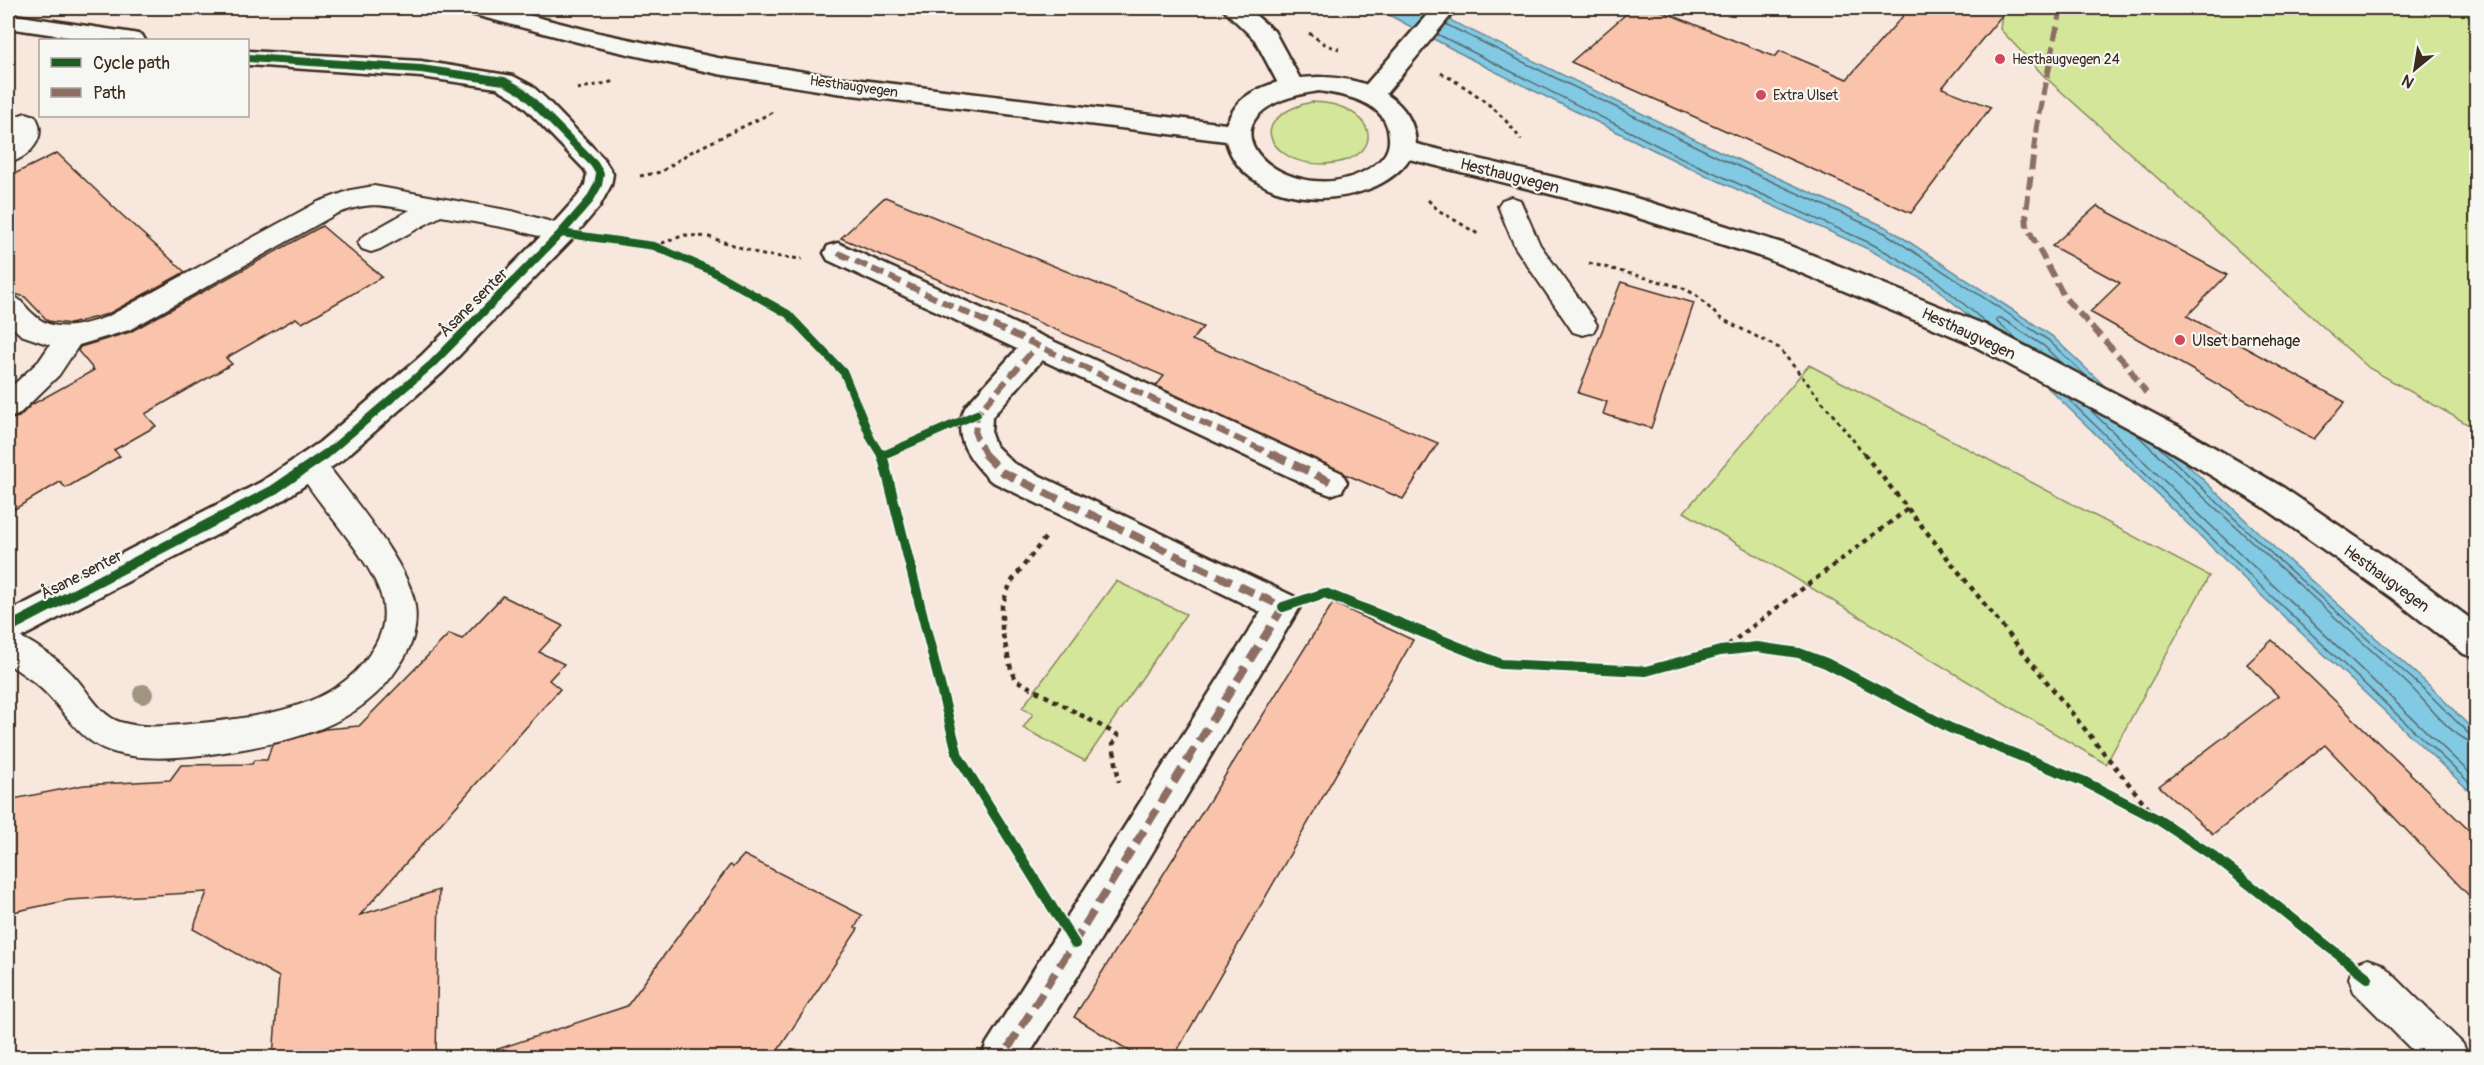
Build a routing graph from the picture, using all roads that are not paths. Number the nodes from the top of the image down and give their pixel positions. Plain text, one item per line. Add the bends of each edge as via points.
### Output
1 (475, 8) edge
2 (1234, 8) edge
3 (1445, 8) edge
4 (8, 21) edge
5 (126, 39) edge
6 (249, 58) edge
7 (1291, 86) junction
8 (1371, 95) junction
9 (26, 121) dead end
10 (1238, 134) junction
11 (1403, 149) junction
12 (8, 155) edge
13 (1511, 206) dead end
14 (437, 207) junction
15 (561, 233) junction
16 (371, 243) dead end
17 (838, 253) road end
18 (8, 304) edge
19 (1583, 325) dead end
20 (70, 337) junction
21 (1037, 346) junction
22 (8, 407) edge
23 (311, 466) junction
24 (1331, 483) dead end
25 (8, 627) edge
26 (2476, 643) edge
27 (8, 646) edge
28 (2367, 978) dead end
29 (1002, 1058) edge
30 (2449, 1058) edge

1 - 10 street, Hesthaugvegen via 718,66 836,85
2 - 7 street via 1265,36
3 - 8 street
4 - 5 street
6 - 15 street, Åsane senter via 472,75 504,81 537,105 600,174 589,201
7 - 8 street via 1328,84
7 - 10 street via 1254,104 1242,119
8 - 11 street via 1400,121
9 - 12 lane via 29,133 25,142
10 - 11 street via 1242,151 1253,166 1280,181 1322,190 1348,188 1371,180 1390,168
11 - 26 street, Hesthaugvegen via 1616,201 1775,251 1975,333 2168,435 2272,497
13 - 19 lane via 1528,247
14 - 15 lane
14 - 16 lane
14 - 20 lane via 374,195 351,199 327,208 118,322 94,333
15 - 23 street, Åsane senter via 432,364
17 - 21 street
18 - 20 lane via 30,327
20 - 22 lane via 49,368
21 - 24 street
21 - 29 street via 977,414 975,434 982,452 1002,471 1283,607
23 - 25 street, Åsane senter via 125,569
23 - 27 lane via 383,568 398,600 399,632 382,668 342,702 316,715 256,732 130,741 107,734 90,722 53,677
28 - 30 lane

